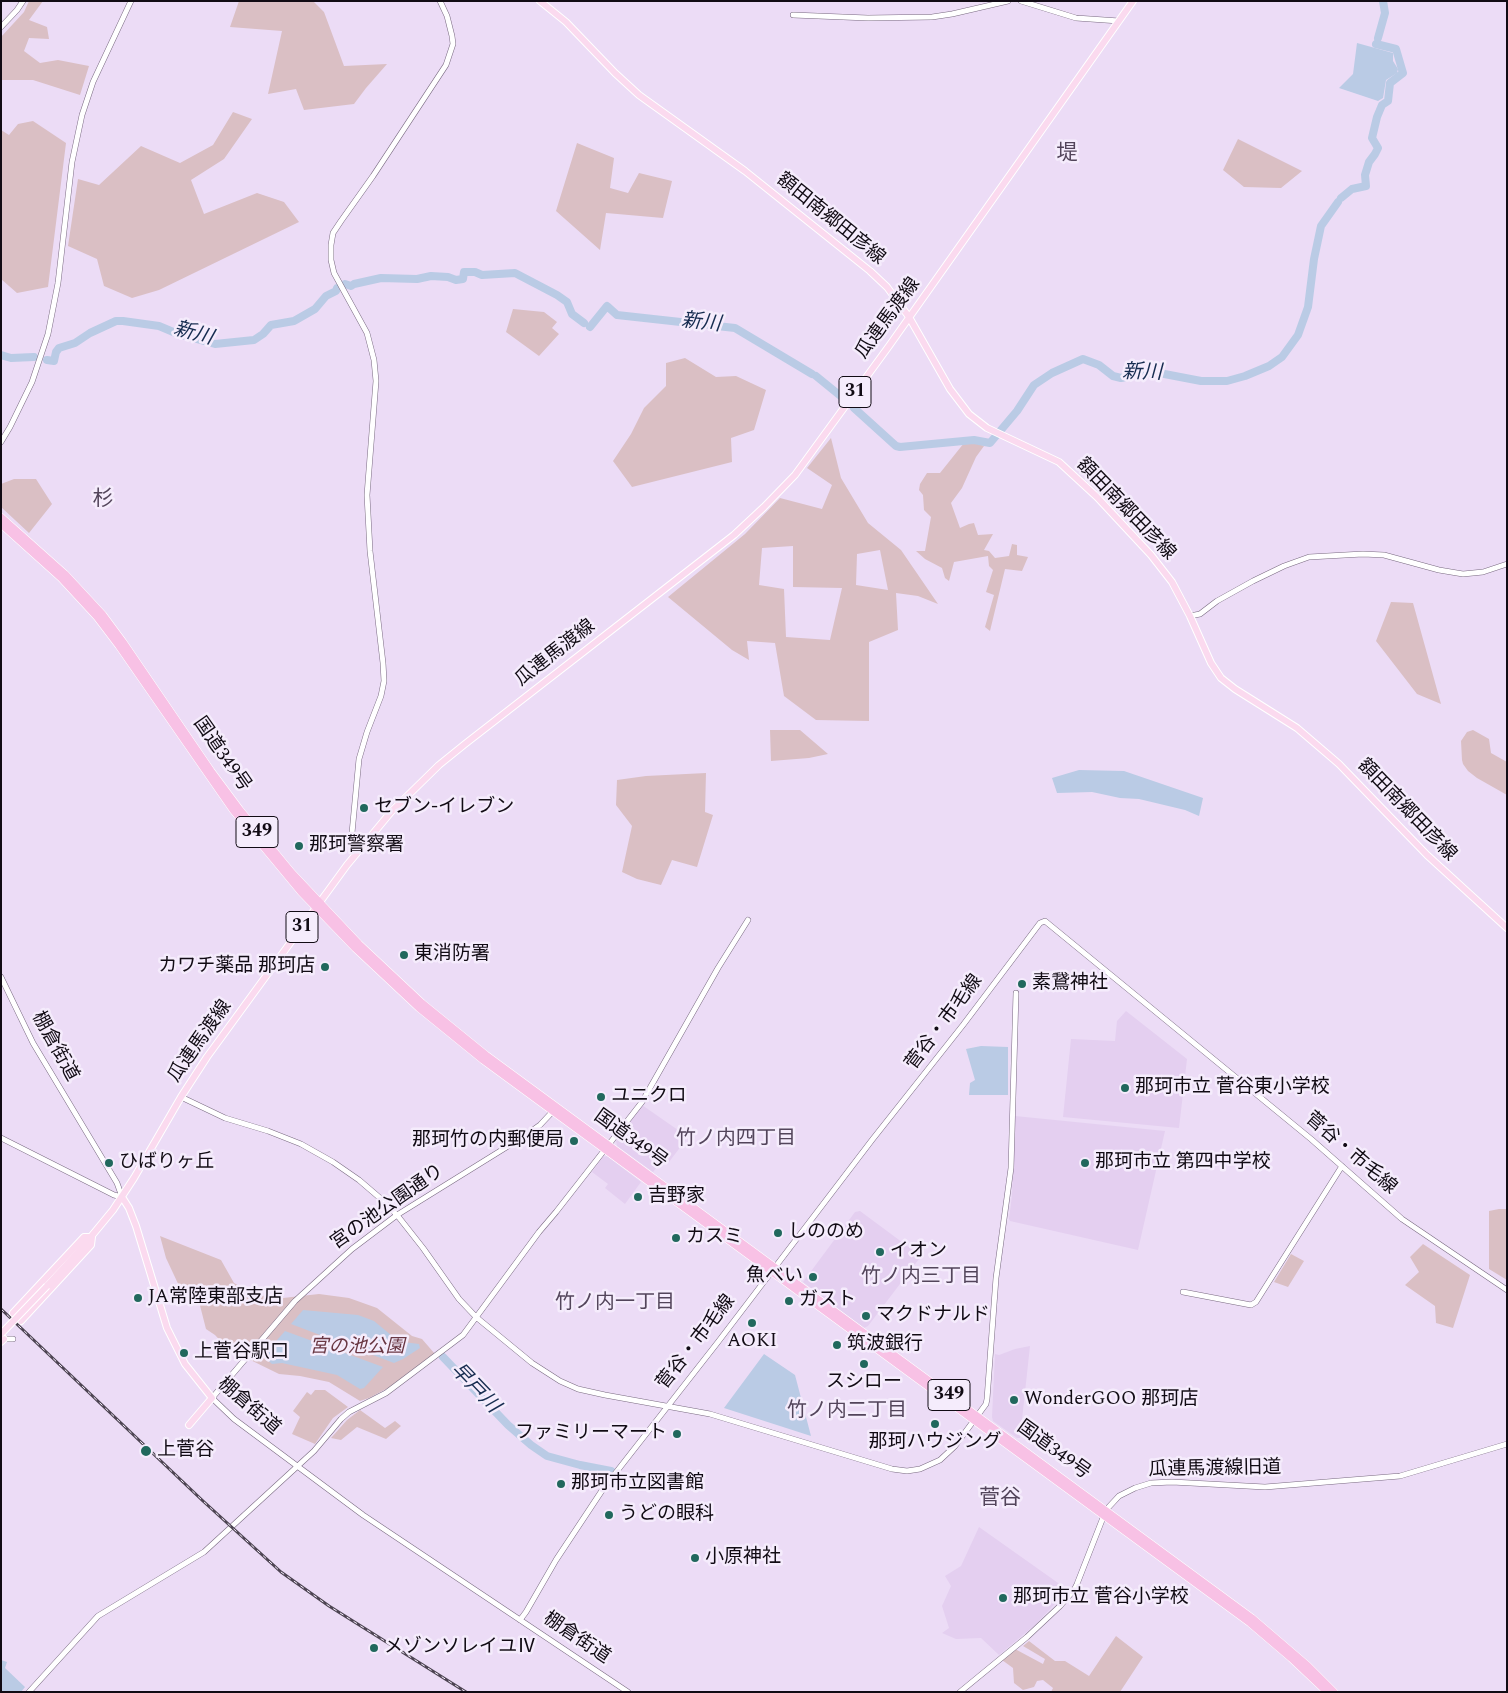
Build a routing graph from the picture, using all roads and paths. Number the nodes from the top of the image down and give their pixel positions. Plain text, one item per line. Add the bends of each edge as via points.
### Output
1 (23, 1) edge
2 (131, 1) edge
3 (440, 1) edge
4 (540, 1) edge
5 (1008, 1) edge
6 (1021, 1) edge
7 (1134, 1) edge
8 (793, 15) dead end
9 (1119, 21) junction
10 (1, 27) edge
11 (909, 317) junction
12 (1, 442) edge
13 (1, 517) edge
14 (1, 524) edge
15 (1507, 564) edge
16 (1190, 616) junction
17 (362, 847) junction
18 (317, 906) junction
19 (748, 920) dead end
20 (1507, 928) edge
21 (1, 977) edge
22 (1016, 993) dead end
23 (181, 1097) junction
24 (555, 1109) junction
25 (1, 1138) edge
26 (607, 1148) junction
27 (1342, 1166) junction
28 (122, 1197) junction
29 (397, 1216) junction
30 (92, 1237) junction
31 (773, 1269) junction
32 (1507, 1290) edge
33 (1183, 1292) dead end
34 (13, 1313) dead end
35 (476, 1317) junction
36 (21, 1321) dead end
37 (2, 1339) edge
38 (13, 1339) dead end
39 (212, 1398) junction
40 (667, 1408) junction
41 (975, 1418) junction
42 (188, 1425) dead end
43 (1507, 1444) edge
44 (296, 1466) junction
45 (1105, 1512) junction
46 (520, 1620) junction
47 (29, 1692) edge
48 (628, 1692) edge
49 (960, 1692) edge
50 (1327, 1692) edge
51 (1334, 1692) edge

1 - 10 street
2 - 12 street via 93,82 82,115 72,162 58,283 48,334 32,382
3 - 17 street via 453,44 446,65 340,221 331,245 330,260 334,273 367,333 376,381 368,495 370,551 384,681 359,759 352,833
4 - 11 main road, 額田南郷田彦線 via 639,94 746,171 870,271 887,287
5 - 8 street via 932,17
6 - 9 street via 1076,18
7 - 9 main road, 瓜連馬渡線 / 31
9 - 11 main road, 瓜連馬渡線 / 31
11 - 16 main road, 額田南郷田彦線 via 950,389 969,414 998,434 1058,462 1097,497 1151,555 1172,582
11 - 17 main road, 瓜連馬渡線 / 31 via 800,467 764,507 734,535 439,766 391,812
13 - 18 highway, 国道349号 / 349 via 65,574 103,615 211,771
14 - 18 highway, 国道349号 / 349 via 61,578 98,617 233,810
15 - 16 street via 1484,572 1463,574 1384,555 1309,557 1253,581 1216,601 1200,614
16 - 20 main road, 額田南郷田彦線 via 1210,663 1221,678 1297,728 1339,764 1427,855
17 - 18 main road, 瓜連馬渡線 / 31
18 - 23 main road, 瓜連馬渡線 / 31
18 - 24 highway, 国道349号 / 349 via 422,1003
19 - 26 street via 642,1102
21 - 28 street, 棚倉街道 via 33,1043 117,1183
22 - 41 street via 1011,1168 996,1278 987,1399
23 - 28 main road, 瓜連馬渡線 / 31
23 - 29 street via 214,1114 268,1131 315,1151 359,1180
24 - 26 highway, 国道349号 / 349
24 - 29 street, 宮の池公園通り via 540,1125
25 - 28 street
26 - 31 highway, 国道349号 / 349
26 - 35 street
27 - 31 street, 菅谷・市毛線 via 1045,921 1040,923
27 - 32 street, 菅谷・市毛線 via 1402,1219
27 - 33 street via 1256,1302 1251,1305
28 - 30 main road, 瓜連馬渡線 / 31
28 - 39 main road, 棚倉街道 via 136,1226 166,1328 185,1364
29 - 35 street
29 - 39 street, 宮の池公園通り via 352,1248 315,1281
30 - 34 main road via 84,1238
30 - 36 main road via 91,1245
30 - 37 main road, 瓜連馬渡線 / 31, bridge
31 - 40 street, 菅谷・市毛線
31 - 41 highway, 国道349号 / 349
35 - 40 street via 560,1381 578,1389
35 - 44 street via 456,1341 386,1393 349,1412
37 - 38 street
39 - 42 main road
39 - 44 street, 棚倉街道
40 - 41 street via 710,1414 907,1471 940,1460
40 - 46 street, 菅谷・市毛線 via 603,1489
41 - 45 highway, 国道349号 / 349
43 - 45 street, 瓜連馬渡線旧道 via 1400,1476 1265,1487 1151,1483 1119,1496
44 - 46 street, 棚倉街道 via 363,1516
44 - 47 street via 215,1544 92,1621
45 - 49 street, 瓜連馬渡線旧道 via 1074,1590 1044,1622
45 - 50 highway, 国道349号 / 349 via 1250,1623
45 - 51 highway, 国道349号 / 349 via 1258,1623
46 - 48 street, 棚倉街道

